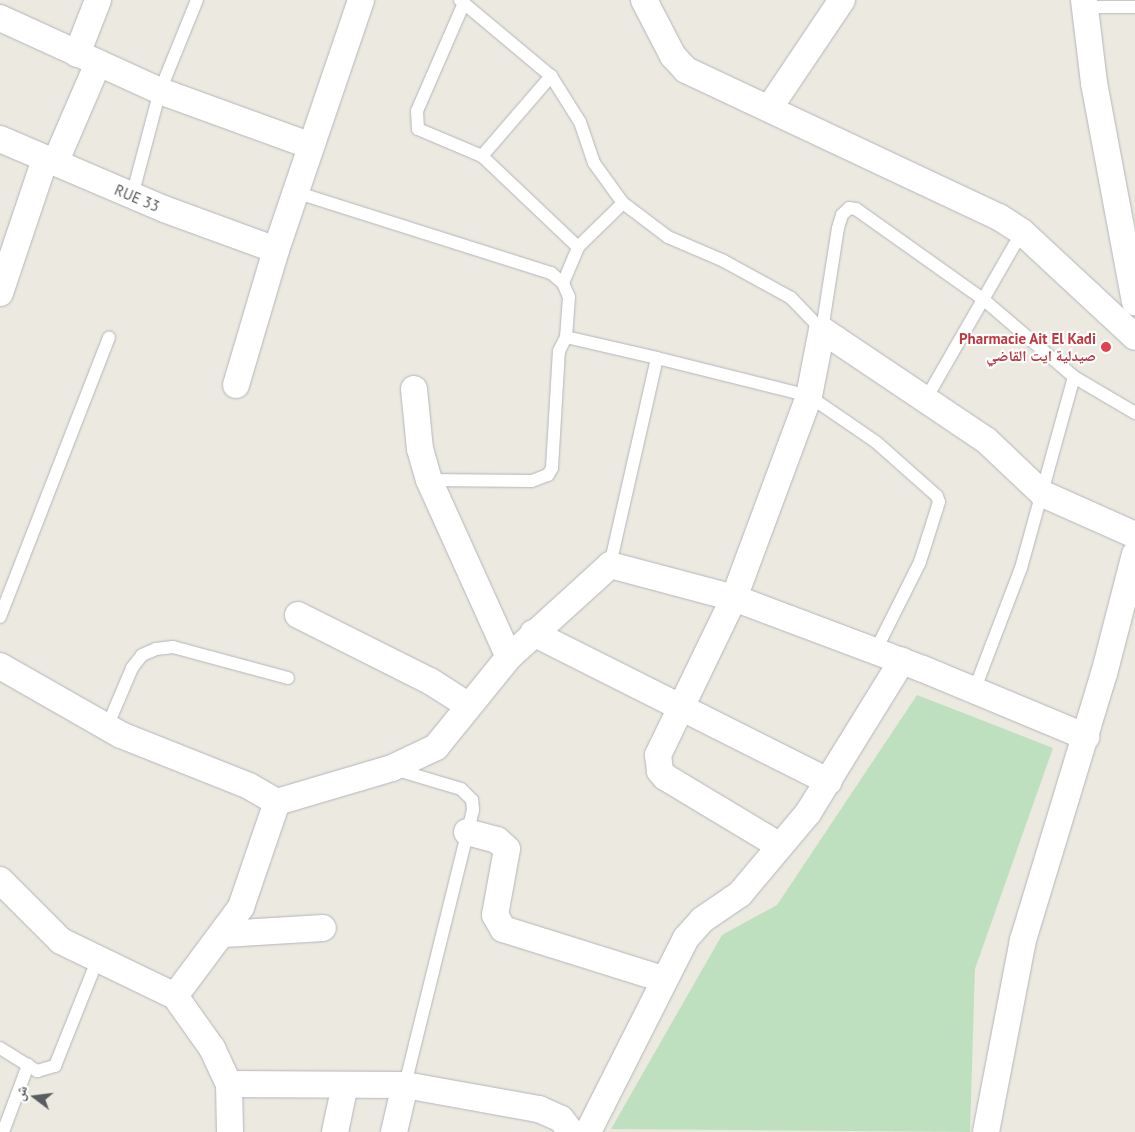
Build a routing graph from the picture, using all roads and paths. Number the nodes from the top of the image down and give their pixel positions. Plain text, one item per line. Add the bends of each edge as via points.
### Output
1 (98, 0) edge
2 (197, 0) edge
3 (361, 0) edge
4 (644, 0) edge
5 (842, 0) edge
6 (462, 1) edge
7 (1084, 3) edge
8 (1135, 7) edge
9 (0, 18) edge
10 (87, 59) junction
11 (551, 76) junction
12 (160, 91) junction
13 (770, 106) junction
14 (0, 139) edge
15 (311, 146) junction
16 (482, 156) junction
17 (50, 161) junction
18 (295, 192) junction
19 (132, 196) junction
20 (623, 204) junction
21 (1022, 232) junction
22 (578, 247) junction
23 (276, 250) junction
24 (564, 283) junction
25 (0, 293) edge
26 (984, 300) junction
27 (1135, 302) edge
28 (822, 330) junction
29 (109, 337) dead end
30 (566, 337) junction
31 (1135, 337) edge
32 (657, 358) junction
33 (1074, 377) junction
34 (236, 385) dead end
35 (414, 389) dead end
36 (809, 396) junction
37 (927, 397) junction
38 (1135, 414) edge
39 (429, 480) junction
40 (1043, 494) junction
41 (1135, 535) edge
42 (1135, 554) edge
43 (610, 565) junction
44 (734, 598) junction
45 (298, 616) dead end
46 (0, 617) edge
47 (533, 633) junction
48 (875, 652) junction
49 (509, 657) junction
50 (902, 661) junction
51 (0, 666) edge
52 (288, 678) dead end
53 (974, 691) junction
54 (469, 706) junction
55 (681, 707) junction
56 (106, 727) junction
57 (1086, 737) junction
58 (392, 768) junction
59 (829, 782) junction
60 (277, 802) junction
61 (467, 832) junction
62 (780, 846) junction
63 (0, 880) edge
64 (323, 928) dead end
65 (224, 934) junction
66 (97, 961) junction
67 (663, 979) junction
68 (175, 996) junction
69 (0, 1048) edge
70 (28, 1065) junction
71 (229, 1084) junction
72 (345, 1085) junction
73 (405, 1085) junction
74 (3, 1132) edge
75 (230, 1132) edge
76 (335, 1132) edge
77 (394, 1132) edge
78 (571, 1132) edge
79 (588, 1132) edge
80 (986, 1132) edge

1 - 10 street
2 - 12 lane
3 - 15 street
4 - 13 street via 672,56 686,70
5 - 13 street
6 - 11 lane
6 - 16 lane via 415,121 427,135
7 - 8 lane
7 - 27 street via 1094,84
9 - 10 street
10 - 12 street
10 - 17 street
11 - 16 lane
11 - 20 lane via 580,122 594,163
12 - 15 street
12 - 19 lane
13 - 21 street via 999,217
14 - 17 street, RUE 33
15 - 18 street
16 - 22 lane
17 - 19 street, RUE 33
17 - 25 street
18 - 23 street
18 - 24 lane via 551,273
19 - 23 street, RUE 33
20 - 22 lane
20 - 28 lane via 668,237 722,260 791,298
21 - 26 lane
21 - 31 street
22 - 24 lane
23 - 34 street
24 - 30 lane via 569,297
26 - 28 lane via 856,209 849,208 842,215 838,228
26 - 33 lane
26 - 37 lane
28 - 36 street
28 - 37 street
29 - 46 lane
30 - 32 lane
30 - 39 lane via 559,351 552,468 548,475 532,481
32 - 36 lane
32 - 43 lane
33 - 38 lane
33 - 40 lane
35 - 39 street via 420,449
36 - 44 street
36 - 48 lane via 876,442 937,496 939,502 920,562
37 - 40 street via 986,440
39 - 49 street
40 - 41 street
40 - 53 lane via 999,634
42 - 57 street
43 - 44 street
43 - 47 street
44 - 48 street
44 - 55 street
45 - 54 street via 430,681
47 - 49 street
47 - 55 street
48 - 50 street
49 - 54 street
50 - 53 street
50 - 59 street
51 - 56 street
52 - 56 lane via 173,647 156,649 142,655 132,668
53 - 57 street
54 - 58 street via 436,747
55 - 59 street
55 - 62 street via 658,755 660,772
56 - 60 street via 249,786
57 - 80 street via 1023,940
58 - 60 street
58 - 61 lane via 468,793 472,810
59 - 62 street
60 - 65 street via 241,907
61 - 67 street via 497,840 507,849 495,915 503,929
61 - 73 lane
62 - 67 street via 740,894 702,920
63 - 66 street via 61,941
64 - 65 street
65 - 68 street
66 - 68 street
66 - 70 lane via 55,1066 42,1071
67 - 79 street
68 - 71 street via 212,1048
69 - 70 lane
70 - 74 lane
71 - 72 street
71 - 75 street
72 - 73 street
72 - 76 street
73 - 77 street
73 - 78 street via 539,1109 561,1119

